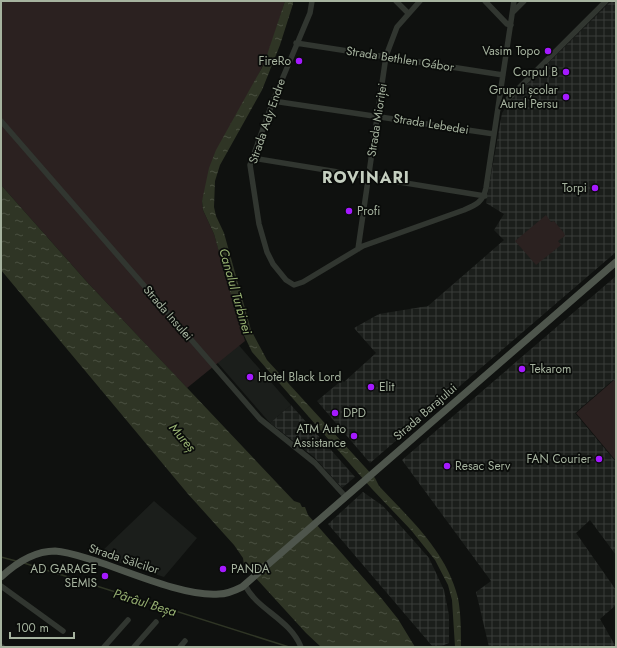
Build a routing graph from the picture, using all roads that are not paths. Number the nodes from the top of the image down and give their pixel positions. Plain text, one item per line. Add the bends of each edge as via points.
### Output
1 (318, 1) edge
2 (396, 1) edge
3 (420, 1) edge
4 (485, 1) edge
5 (514, 1) edge
6 (524, 1) edge
7 (606, 1) edge
8 (312, 3) edge
9 (513, 12) junction
10 (408, 13) junction
11 (510, 25) junction
12 (296, 43) junction
13 (386, 57) junction
14 (503, 76) junction
15 (273, 101) junction
16 (498, 109) junction
17 (377, 116) junction
18 (1, 121) edge
19 (494, 134) junction
20 (252, 158) junction
21 (368, 176) junction
22 (485, 196) junction
23 (358, 249) junction
24 (616, 262) edge
25 (345, 496) junction
26 (1, 577) edge
27 (248, 583) junction
28 (1, 586) edge
29 (128, 620) dead end
30 (156, 622) dead end
31 (63, 631) dead end
32 (185, 641) dead end
33 (300, 644) edge
34 (104, 647) edge
35 (134, 647) edge
36 (180, 647) edge

1 - 8 street
2 - 10 street
3 - 10 street, Strada Mioriței
4 - 11 street
5 - 9 street
6 - 9 street
7 - 16 street
8 - 12 street, Strada Ady Endre
9 - 11 street
10 - 13 street, Strada Mioriței via 397,27
11 - 14 street
12 - 13 street, Strada Bethlen Gábor
12 - 15 street, Strada Ady Endre
13 - 14 street, Strada Bethlen Gábor
13 - 17 street, Strada Mioriței
14 - 16 street
15 - 17 street, Strada Lebedei
15 - 20 street, Strada Ady Endre
16 - 19 street
17 - 19 street, Strada Lebedei
17 - 21 street, Strada Mioriței
18 - 25 street, Strada Insulei via 260,419 315,463
19 - 22 street
20 - 21 street
20 - 23 street, Strada Ady Endre via 250,168 261,233 270,258 287,282 300,284
21 - 22 street
21 - 23 street, Strada Mioriței
22 - 23 street, Strada Ady Endre via 475,205
24 - 25 main road, Strada Barajului
25 - 27 main road, Strada Barajului
26 - 27 main road, Strada Sălcilor via 10,568 35,555 54,551 65,552 189,592 225,594
27 - 33 street via 252,595 290,628
28 - 31 street
29 - 34 street
30 - 35 street
32 - 36 street

